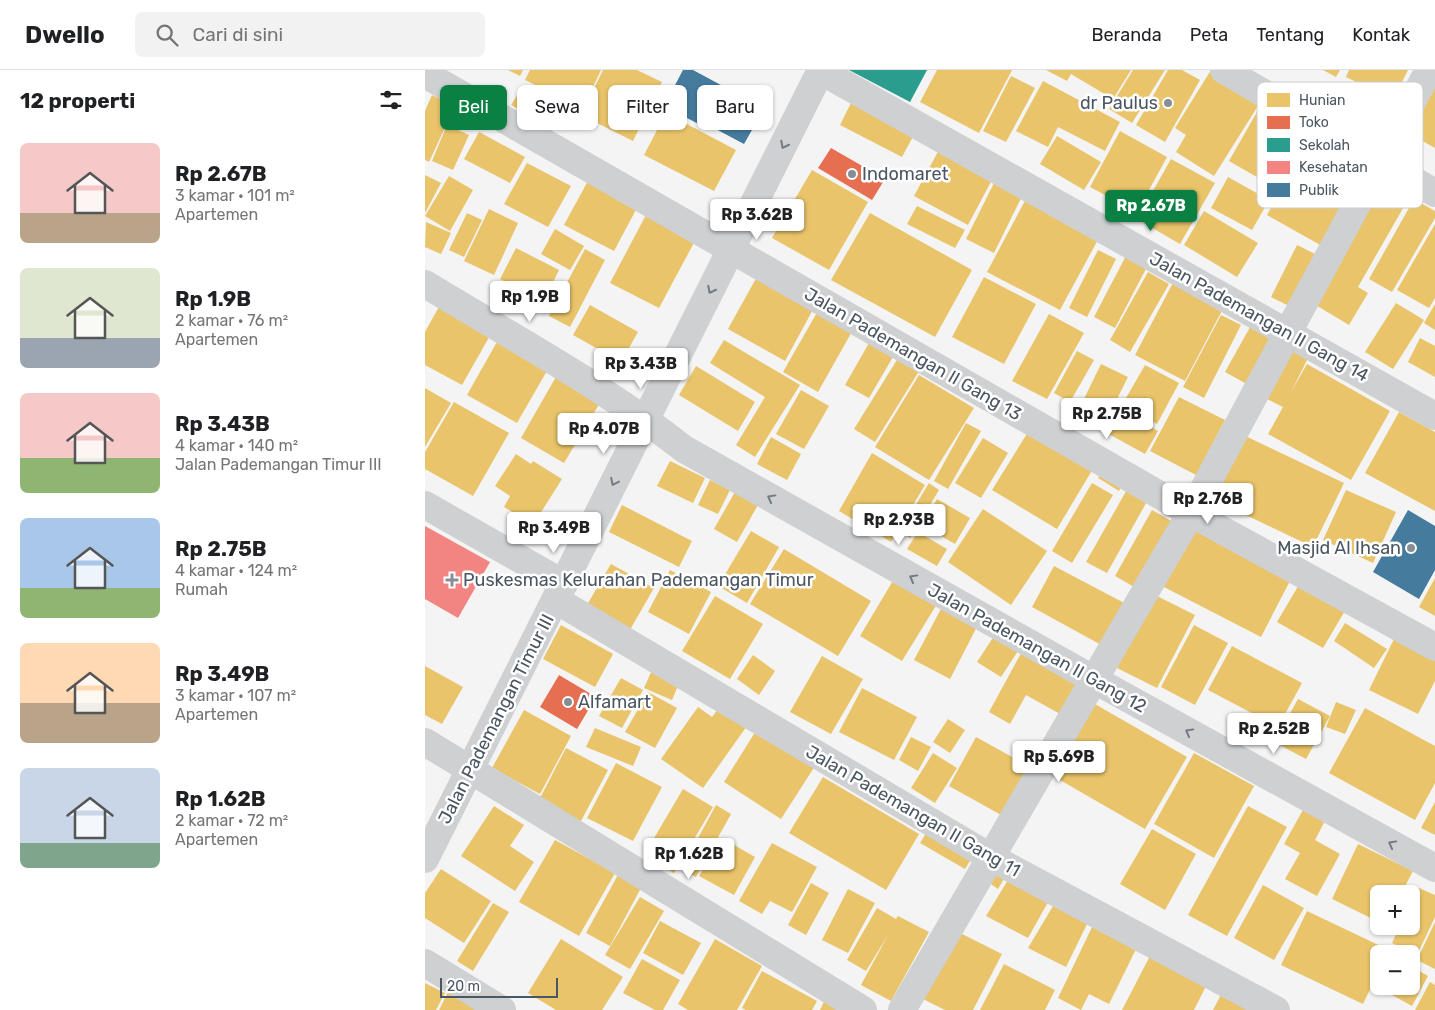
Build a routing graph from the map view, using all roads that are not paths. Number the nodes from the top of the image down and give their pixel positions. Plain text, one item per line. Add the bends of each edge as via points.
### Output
1 (821, 70) edge
2 (1224, 70) edge
3 (1429, 70) edge
4 (425, 74) edge
5 (1423, 82) edge
6 (1257, 90) edge
7 (1423, 186) edge
8 (1435, 193) edge
9 (1356, 208) edge
10 (731, 251) junction
11 (425, 284) edge
12 (1288, 333) junction
13 (1435, 416) edge
14 (645, 419) junction
15 (425, 504) edge
16 (1191, 513) junction
17 (560, 592) junction
18 (1435, 647) edge
19 (1093, 679) junction
20 (425, 742) edge
21 (471, 770) junction
22 (990, 857) junction
23 (425, 859) edge
24 (1435, 868) edge
25 (425, 963) edge
26 (502, 1010) edge
27 (863, 1010) edge
28 (902, 1010) edge
29 (1277, 1010) edge

1 -> 10 street, Jalan Pademangan Timur III
1 - 12 street, Jalan Pademangan II Gang 14
2 - 6 street
3 - 5 street
4 - 10 street, Jalan Pademangan II Gang 13
7 - 8 street
9 - 12 street
10 -> 14 street, Jalan Pademangan Timur III
10 - 16 street, Jalan Pademangan II Gang 13
11 - 14 street, Jalan Pademangan II Gang 12
12 - 13 street, Jalan Pademangan II Gang 14
12 - 16 street
14 -> 17 street, Jalan Pademangan Timur III
19 -> 14 street, Jalan Pademangan II Gang 12 via 684,449
15 - 17 street, Jalan Pademangan II Gang 11
16 - 18 street, Jalan Pademangan II Gang 13
16 - 19 street
17 - 21 street, Jalan Pademangan Timur III
17 - 22 street, Jalan Pademangan II Gang 11
19 - 22 street
24 -> 19 street, Jalan Pademangan II Gang 12
20 - 21 street
21 - 23 street, Jalan Pademangan Timur III
21 - 27 street
22 - 28 street
22 - 29 street, Jalan Pademangan II Gang 11
25 - 26 street

